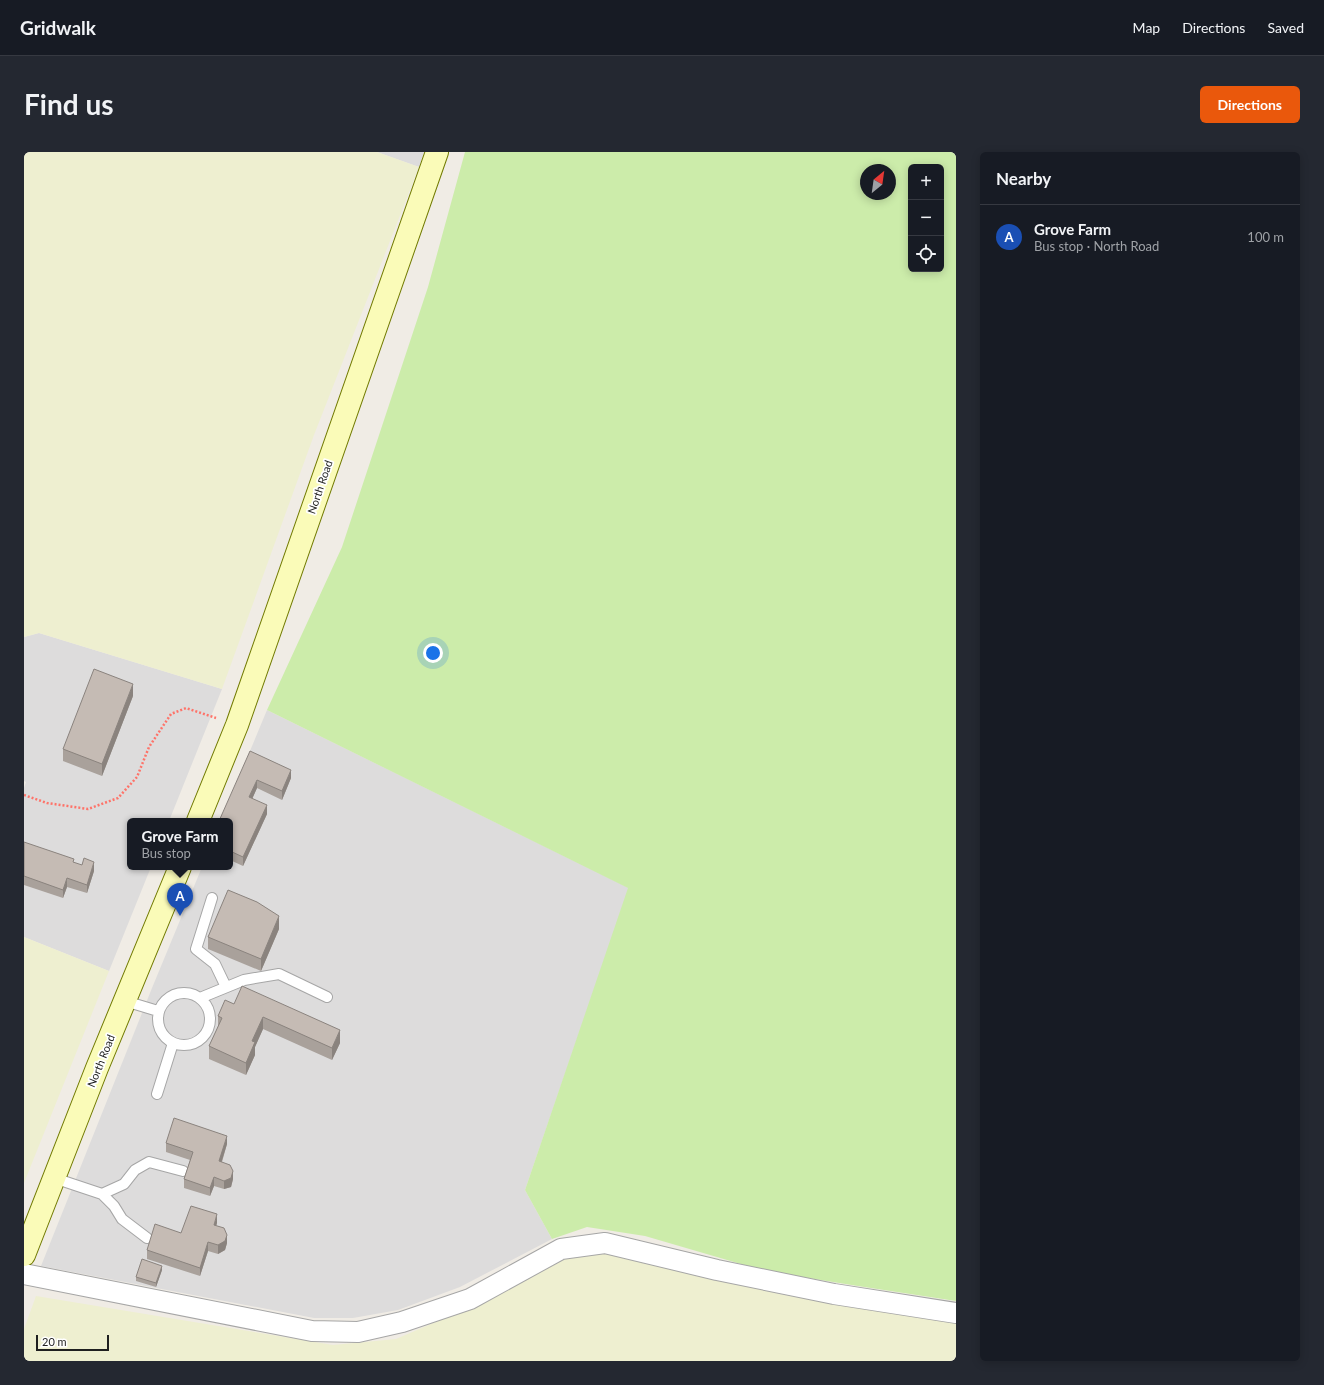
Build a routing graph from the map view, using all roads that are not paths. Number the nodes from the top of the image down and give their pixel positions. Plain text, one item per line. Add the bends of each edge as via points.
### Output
1 (437, 152) edge
2 (199, 818) edge
3 (179, 870) edge
4 (212, 898) dead end
5 (226, 987) junction
6 (327, 997) dead end
7 (200, 998) junction
8 (125, 1001) junction
9 (158, 1011) junction
10 (173, 1043) junction
11 (157, 1094) dead end
12 (183, 1171) dead end
13 (54, 1178) junction
14 (102, 1194) junction
15 (147, 1238) dead end
16 (24, 1255) edge
17 (24, 1274) edge
18 (956, 1313) edge

1 - 2 main road, North Road via 237,725
3 - 8 main road, North Road
4 - 5 lane via 196,949 215,964
5 - 6 lane via 244,980 279,974
5 - 7 lane
7 - 9 lane via 188,993 176,994 165,1000
7 - 10 lane via 210,1013 207,1032 192,1044
8 - 9 lane
8 - 13 main road, North Road
9 - 10 lane via 157,1021 160,1030 165,1038
10 - 11 lane
12 - 14 lane via 149,1162 135,1170 124,1184
13 - 14 lane
13 - 16 main road, North Road
14 - 15 lane via 122,1219
17 - 18 street via 312,1331 358,1332 402,1322 470,1299 561,1249 605,1243 717,1270 834,1294

